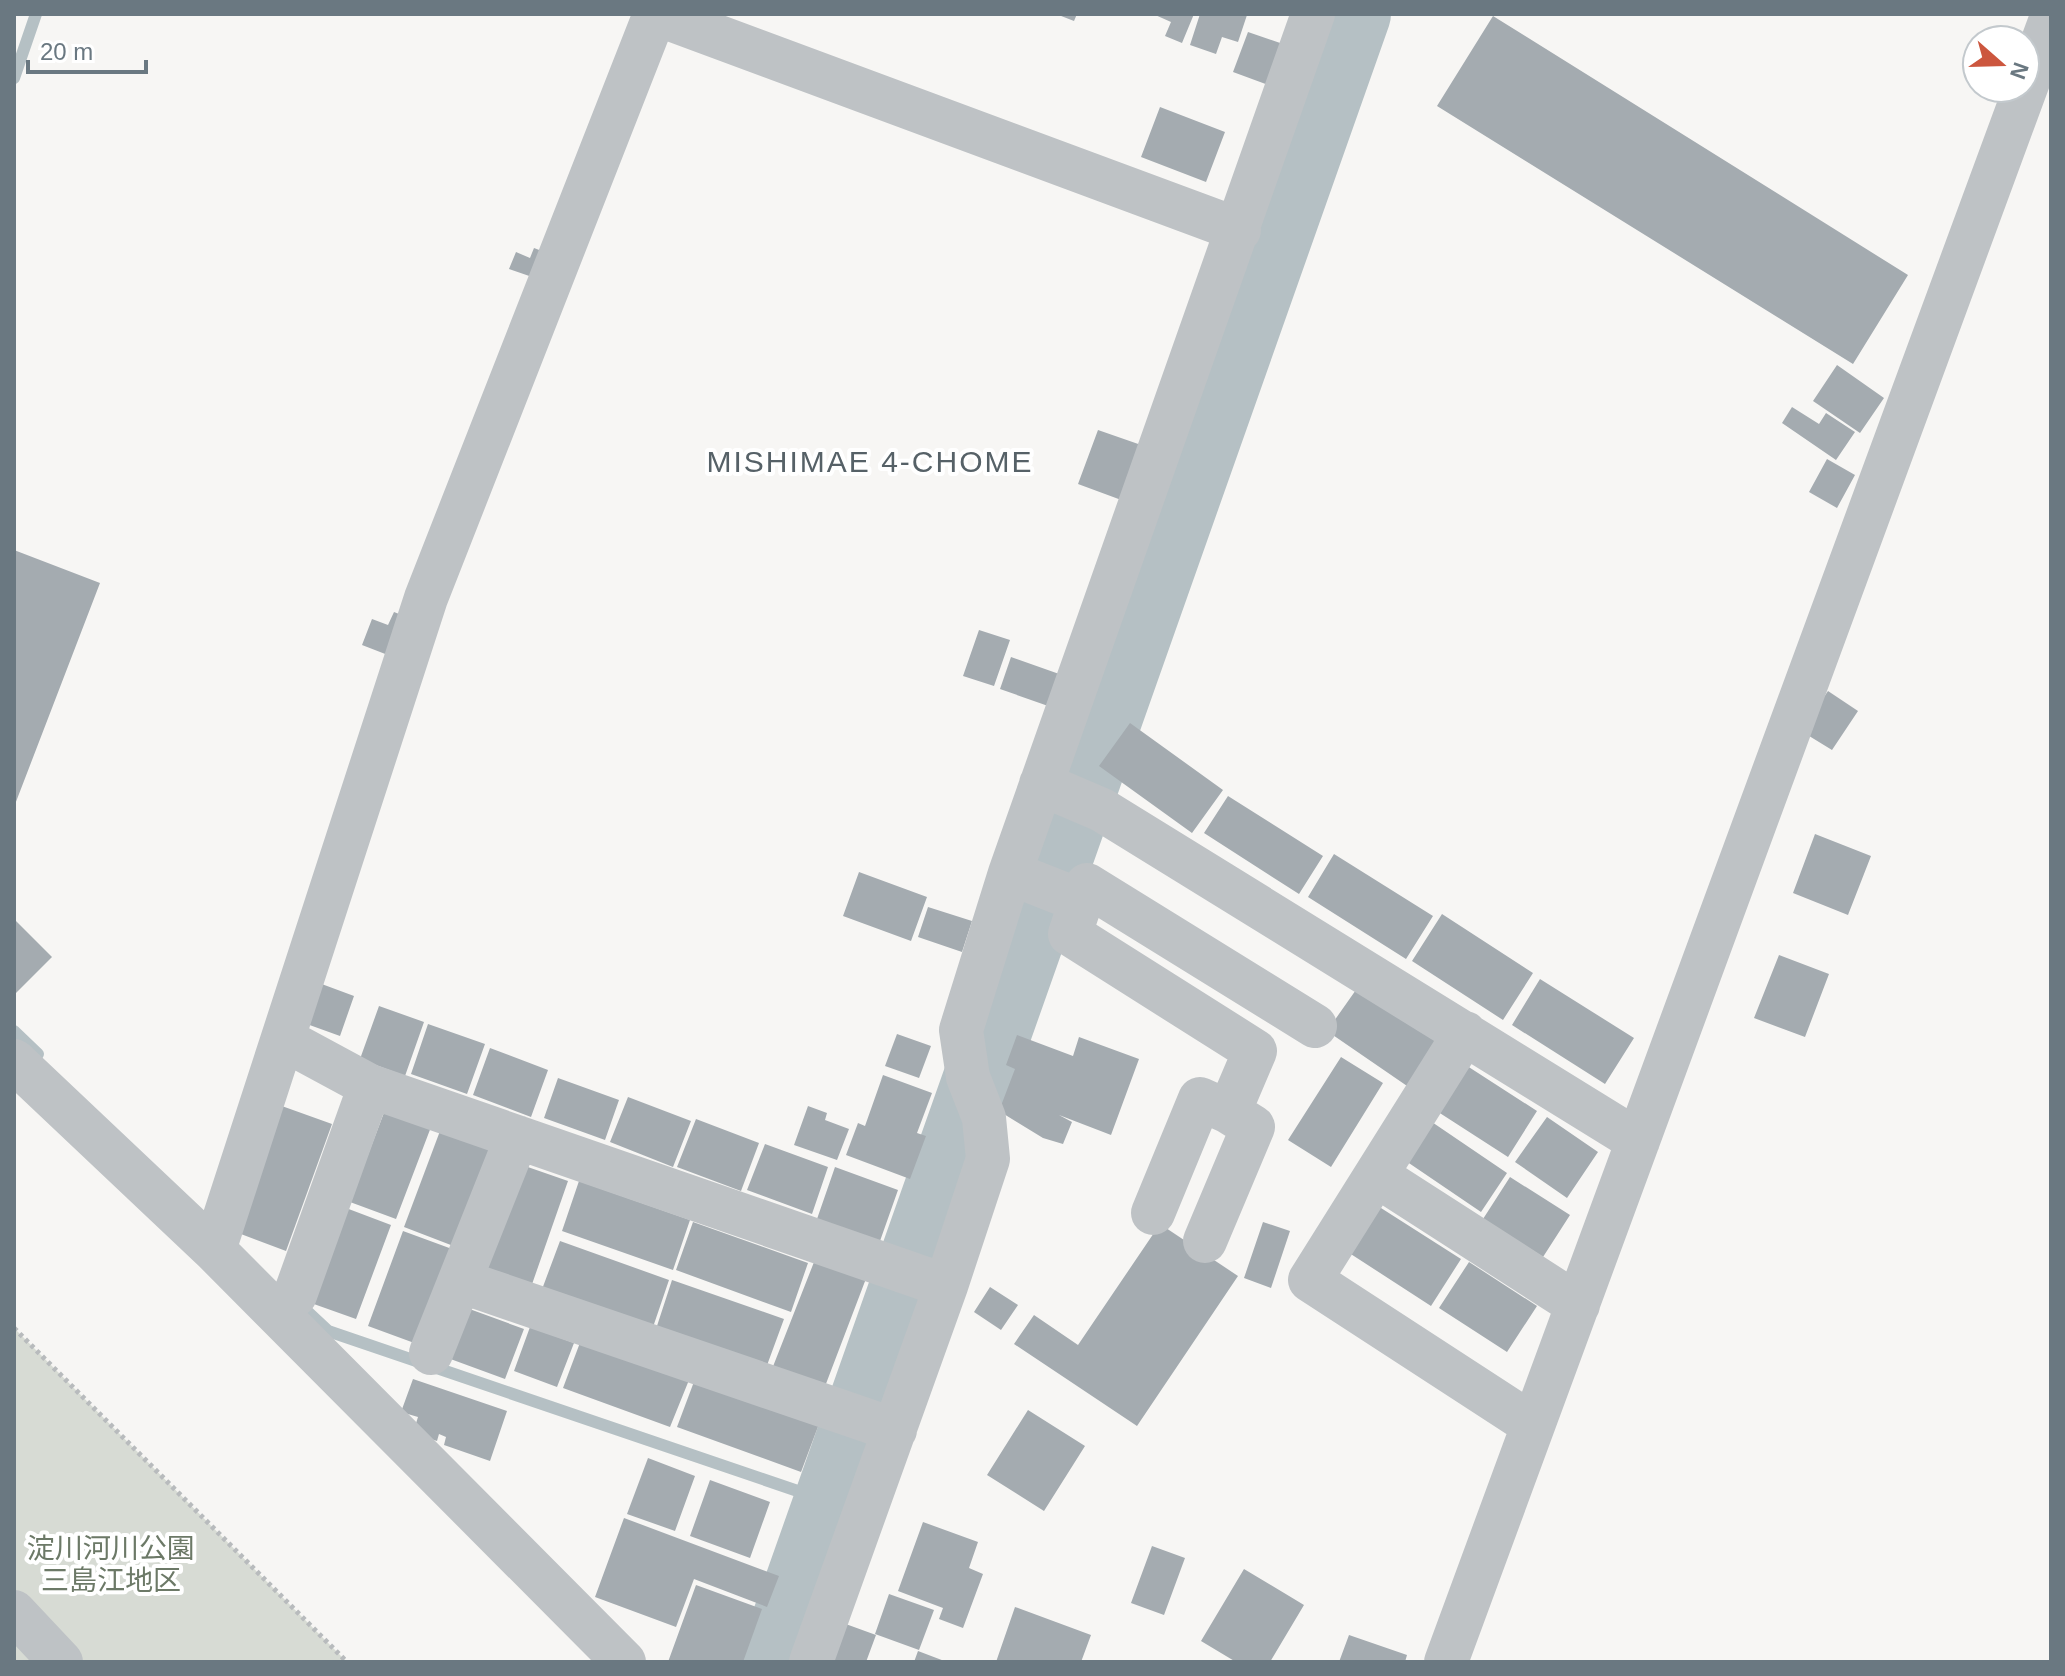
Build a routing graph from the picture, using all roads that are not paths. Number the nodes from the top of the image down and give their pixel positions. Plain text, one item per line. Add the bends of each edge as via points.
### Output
1 (656, 14) edge
2 (1313, 14) edge
3 (2051, 19) edge
4 (1239, 230) junction
5 (1041, 784) junction
6 (1010, 873) junction
7 (1081, 901) junction
8 (1315, 1026) dead end
9 (1465, 1033) junction
10 (283, 1039) junction
11 (14, 1061) edge
12 (370, 1086) junction
13 (1229, 1112) junction
14 (517, 1137) junction
15 (1638, 1141) junction
16 (1376, 1175) junction
17 (1153, 1213) dead end
18 (1205, 1241) dead end
19 (214, 1250) junction
20 (460, 1281) junction
21 (946, 1286) junction
22 (295, 1295) dead end
23 (1578, 1305) junction
24 (431, 1353) dead end
25 (1533, 1425) junction
26 (895, 1430) junction
27 (14, 1612) edge
28 (61, 1662) edge
29 (624, 1662) edge
30 (811, 1662) edge
31 (1446, 1662) edge

1 - 4 street
1 - 10 street via 426,598
2 - 4 street
3 - 15 street
4 - 5 street
5 - 6 street
5 - 9 street via 1102,810
6 - 7 street
6 - 21 street via 961,1030 968,1077 984,1118 988,1159
7 - 8 street via 1087,885
7 - 13 street via 1070,934 1255,1051
9 - 15 street
9 - 16 street
10 - 12 street
10 - 19 street
11 - 19 street
12 - 14 street
12 - 22 street
13 - 17 street via 1200,1099
13 - 18 street via 1253,1127
14 - 20 street
14 - 21 street
15 - 23 street
16 - 23 street
16 - 25 street via 1310,1280
19 - 29 street
20 - 24 street
20 - 26 street
21 - 26 street
23 - 25 street
25 - 31 street
26 - 30 street
27 - 28 street

